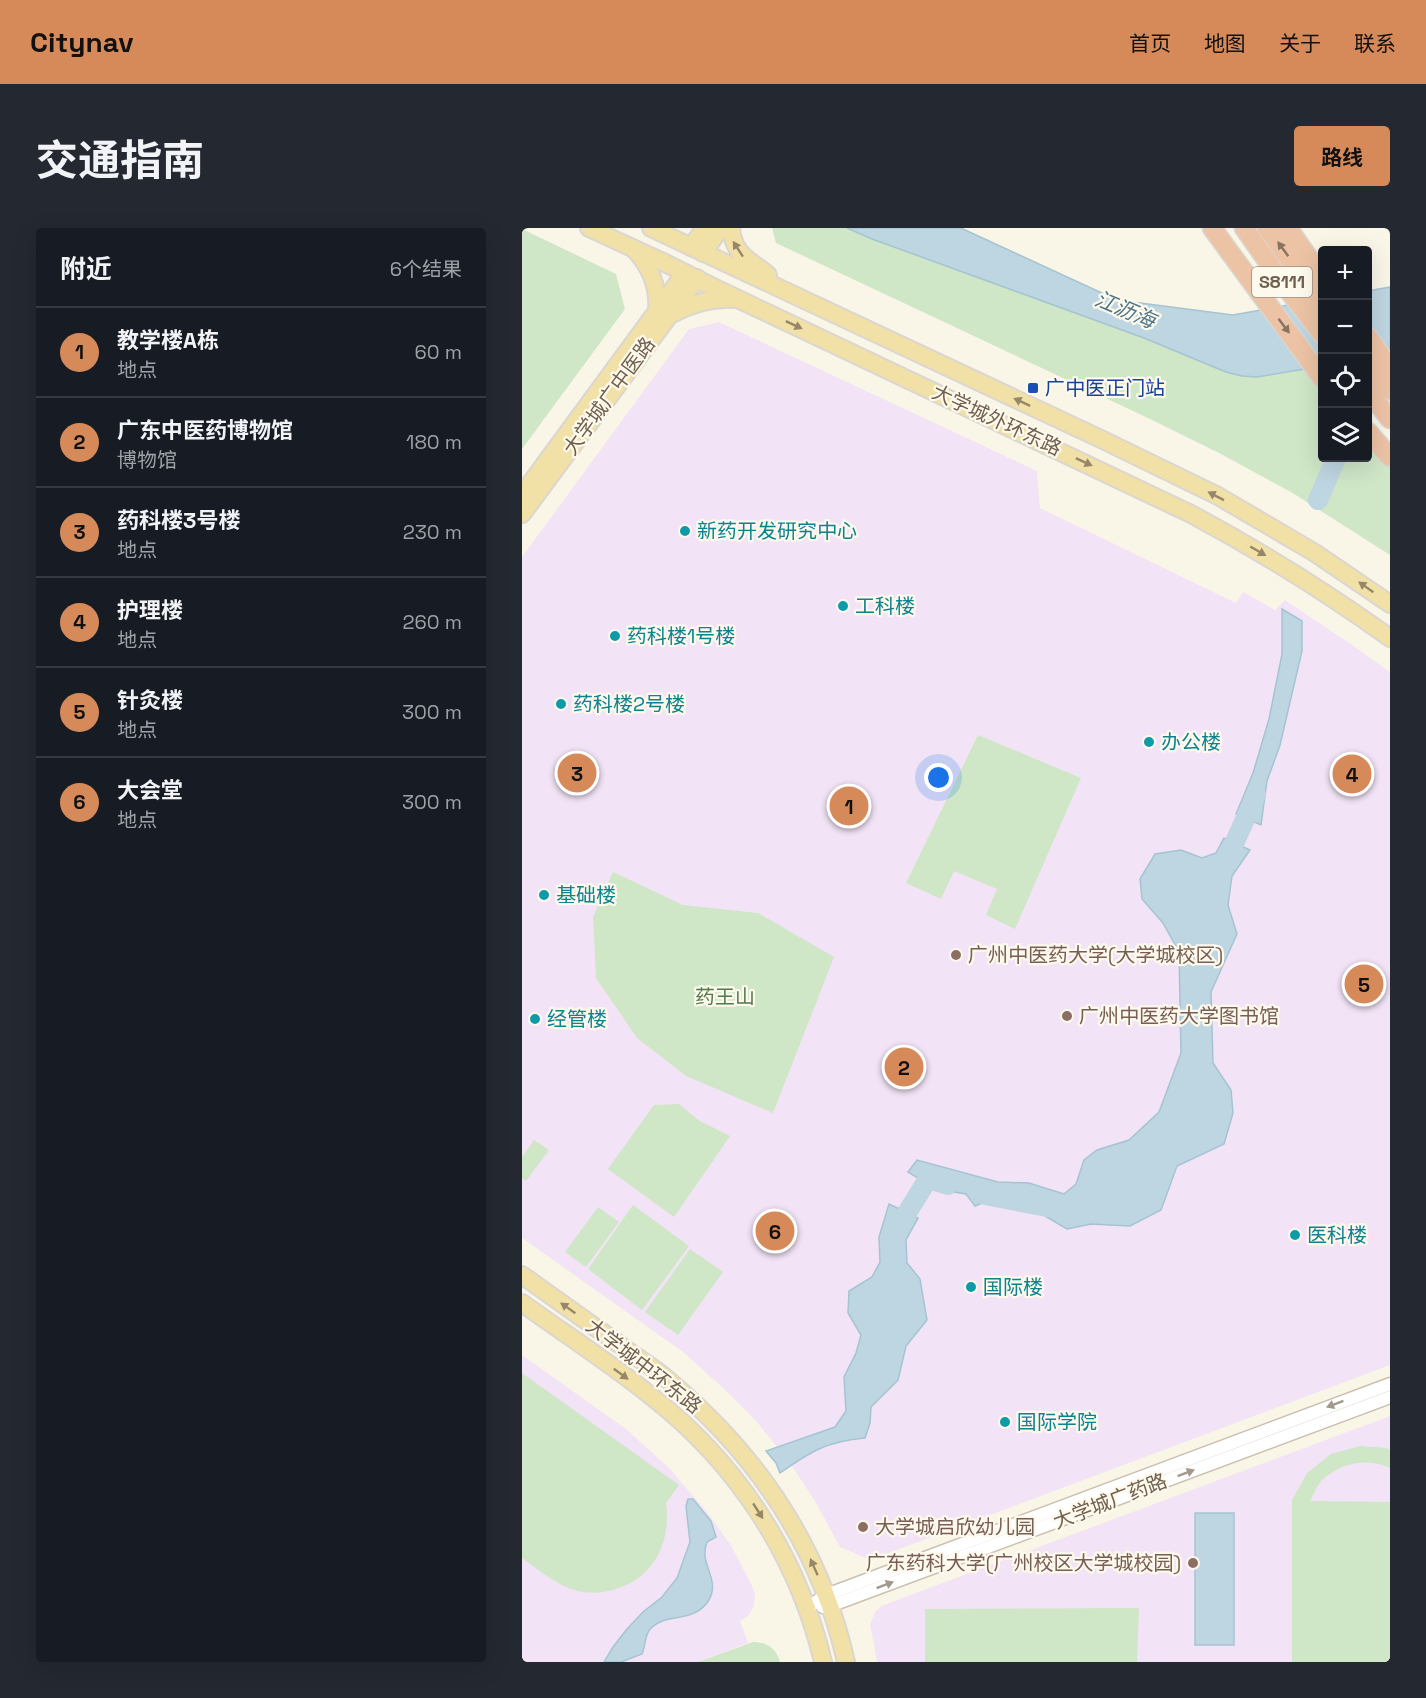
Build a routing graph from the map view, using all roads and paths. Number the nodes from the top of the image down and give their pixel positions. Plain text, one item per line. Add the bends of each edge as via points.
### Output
1 (589, 228) edge
2 (651, 228) edge
3 (705, 228) edge
4 (722, 228) edge
5 (731, 228) edge
6 (1212, 228) edge
7 (1244, 228) edge
8 (1268, 228) edge
9 (1288, 228) edge
10 (634, 248) junction
11 (697, 250) junction
12 (1318, 270) edge
13 (691, 276) junction
14 (786, 292) junction
15 (741, 300) junction
16 (1319, 300) edge
17 (663, 314) junction
18 (1318, 328) edge
19 (1372, 343) edge
20 (1372, 368) edge
21 (1390, 368) edge
22 (1318, 371) edge
23 (1390, 390) edge
24 (1372, 396) edge
25 (1390, 419) edge
26 (1372, 437) edge
27 (1390, 457) edge
28 (522, 495) edge
29 (522, 514) edge
30 (1390, 604) edge
31 (1390, 638) edge
32 (522, 1275) edge
33 (522, 1303) edge
34 (1390, 1384) edge
35 (1390, 1396) edge
36 (828, 1600) junction
37 (807, 1608) junction
38 (823, 1662) edge
39 (846, 1662) edge

1 - 10 main road, 大学城外环东路
2 - 11 main road, 大学城外环东路
3 - 11 main road
4 - 11 main road
14 -> 5 main road via 740,253
6 -> 22 highway
7 - 18 highway, S8111
16 -> 8 highway, S8111
9 - 12 highway
10 - 13 main road, 大学城外环东路
10 - 17 main road via 654,281
11 - 14 main road, 大学城外环东路
13 - 15 main road, 大学城外环东路
13 - 17 main road, 大学城广中医路
30 -> 14 main road, 大学城外环东路 via 1342,570 1218,496
15 - 17 main road via 698,303
15 -> 31 main road, 大学城外环东路 via 1191,513 1317,587
17 - 28 main road, 大学城广中医路
17 - 29 main road, 大学城广中医路
19 - 21 highway
20 - 23 highway
24 - 25 highway
26 - 27 highway
36 -> 32 main road, 大学城中环东路 via 776,1496 714,1422 665,1377
33 -> 37 main road, 大学城中环东路 via 653,1397 710,1450 768,1526
34 -> 36 street, 大学城广药路
36 -> 35 street, 大学城广药路
36 - 37 street, 大学城广药路
36 - 39 main road, 大学城中环东路
37 - 38 main road, 大学城中环东路

